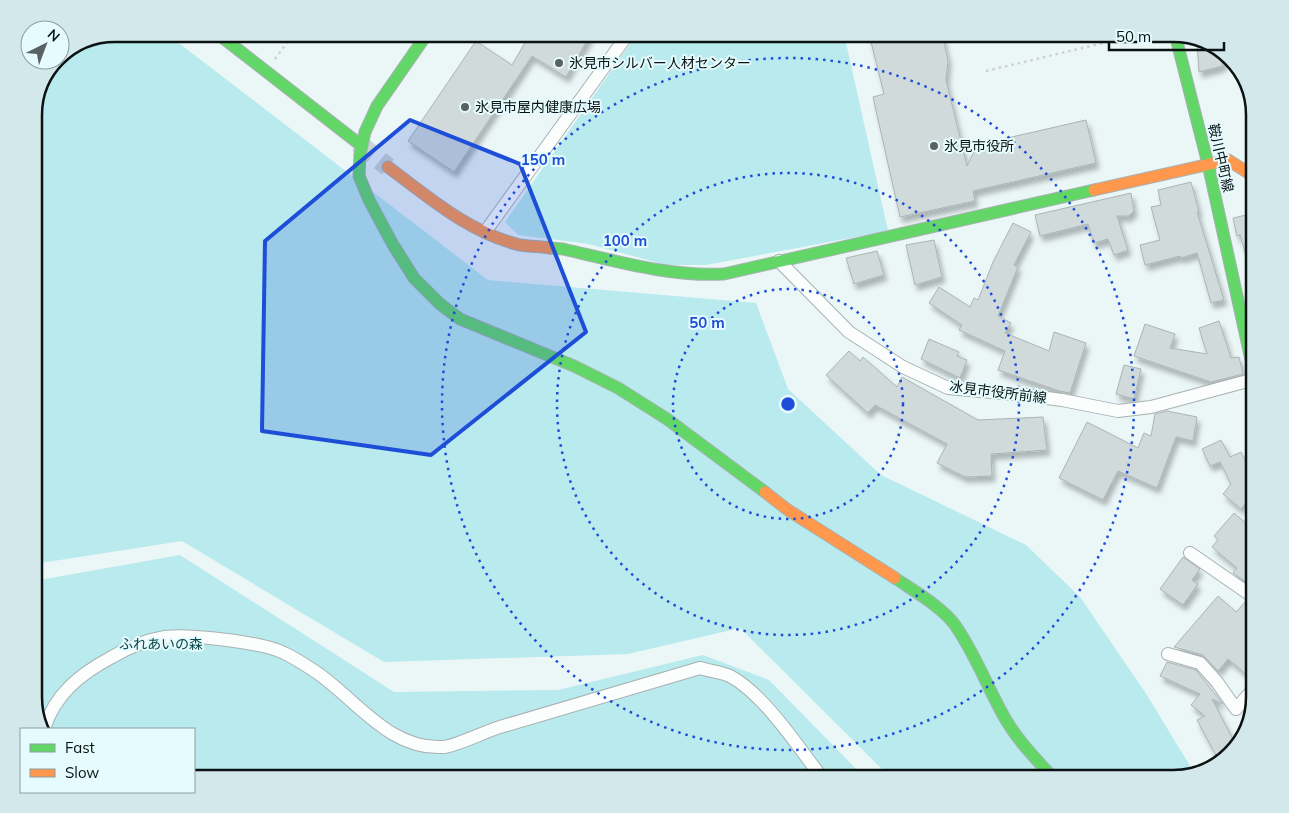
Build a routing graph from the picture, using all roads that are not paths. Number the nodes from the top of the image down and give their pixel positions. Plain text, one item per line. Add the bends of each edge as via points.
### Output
1 (229, 43) edge
2 (421, 43) edge
3 (622, 43) edge
4 (1177, 43) edge
5 (358, 143) tunnel mouth
6 (1208, 164) junction
7 (388, 168) tunnel mouth
8 (1246, 171) edge
9 (485, 232) junction
10 (779, 262) junction
11 (1246, 337) edge
12 (1246, 381) edge
13 (1190, 552) dead end
14 (1246, 592) edge
15 (1168, 654) dead end
16 (1246, 697) edge
17 (46, 722) edge
18 (816, 770) edge
19 (1046, 770) edge

1 - 5 street
2 - 19 street via 377,106 365,132 359,176 392,243 414,278 460,319 574,366 618,388 667,419 788,510 926,598 954,624 1006,720
3 - 9 street
4 - 6 street, 鞍川中町線
6 - 8 street via 1228,160
6 - 10 street
6 - 11 street, 鞍川中町線
7 - 9 street via 452,215
9 - 10 street via 516,244 563,248 642,267 703,275 724,274
10 - 12 street, 冰見市役所前線 via 849,332 903,367 948,388 1025,395 1118,411 1151,407
13 - 14 street
15 - 16 street via 1200,663 1236,709
17 - 18 street via 51,709 68,687 101,662 127,648 165,637 209,638 284,652 318,673 404,741 445,748 486,731 700,668 729,676 748,689 771,712

